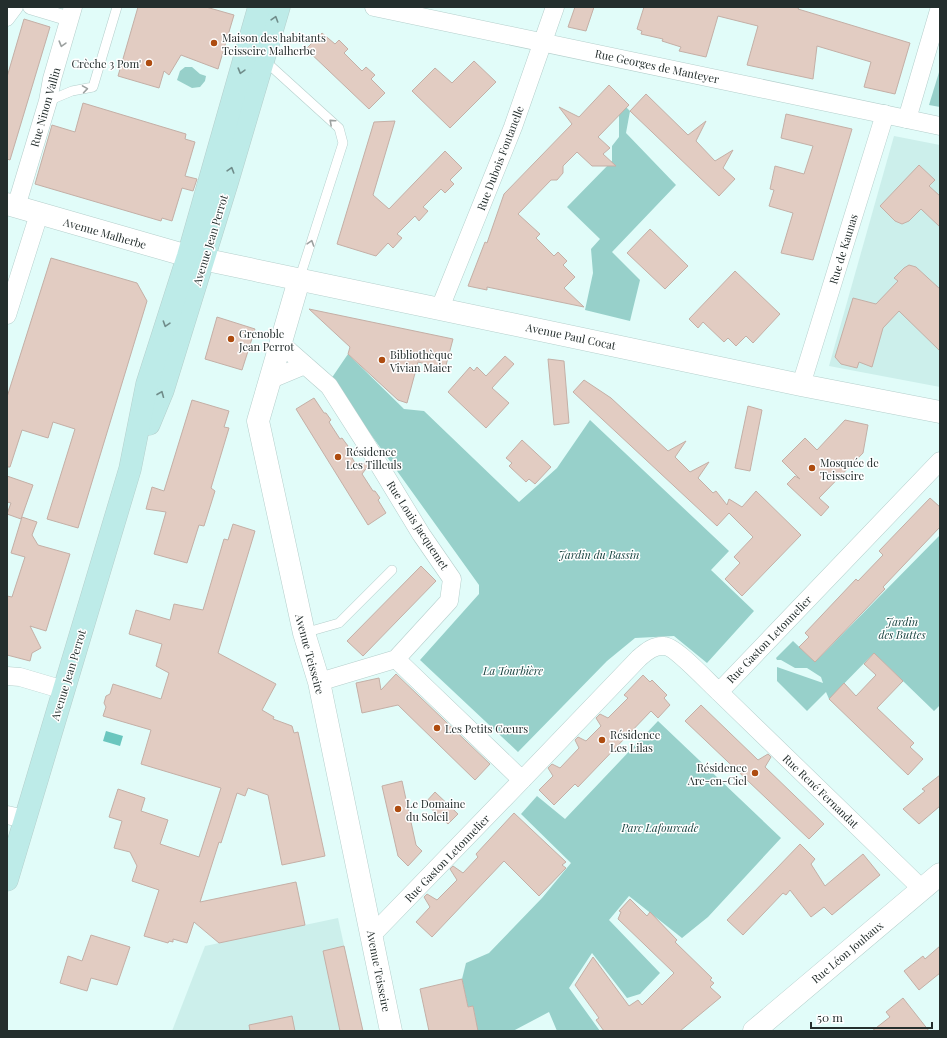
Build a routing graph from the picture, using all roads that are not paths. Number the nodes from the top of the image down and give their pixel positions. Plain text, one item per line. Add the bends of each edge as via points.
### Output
1 (16, 7) edge
2 (30, 7) edge
3 (117, 7) edge
4 (259, 7) edge
5 (279, 7) edge
6 (374, 7) edge
7 (555, 7) edge
8 (940, 7) edge
9 (71, 13) edge
10 (7, 20) edge
11 (542, 42) junction
12 (264, 60) junction
13 (48, 101) junction
14 (886, 114) junction
15 (907, 119) junction
16 (940, 126) edge
17 (11, 206) edge
18 (39, 214) junction
19 (196, 257) junction
20 (299, 280) junction
21 (440, 308) junction
22 (7, 315) edge
23 (280, 343) junction
24 (305, 365) junction
25 (268, 380) junction
26 (801, 385) junction
27 (940, 412) edge
28 (940, 461) edge
29 (392, 570) dead end
30 (304, 633) junction
31 (396, 659) junction
32 (7, 676) edge
33 (319, 682) junction
34 (64, 690) junction
35 (719, 692) junction
36 (522, 780) junction
37 (16, 817) edge
38 (940, 874) edge
39 (7, 880) edge
40 (922, 889) junction
41 (372, 936) junction
42 (391, 1031) edge
43 (754, 1031) edge

1 - 10 street
2 - 9 street
13 -> 3 lane via 72,91 93,88
4 -> 19 main road, Avenue Jean Perrot
12 -> 5 main road, Avenue Jean Perrot
6 - 11 street, Rue Georges de Manteyer
7 - 11 street, Rue Dubois Fontanelle
8 - 15 street
9 -> 13 street, Rue Ninon Vallin
11 - 14 street, Rue Georges de Manteyer
11 - 21 street, Rue Dubois Fontanelle via 513,127
19 -> 12 main road, Avenue Jean Perrot
20 -> 12 lane via 343,143 339,128
13 - 17 street, Rue Ninon Vallin
14 - 15 street, Rue Georges de Manteyer
14 - 26 street, Rue de Kaunas
15 - 16 street, Rue Georges de Manteyer
17 - 18 street, Avenue Malherbe
18 - 19 street, Avenue Malherbe
18 - 22 street
19 - 20 street, Avenue Paul Cocat
19 - 34 main road, Avenue Jean Perrot via 163,390 130,469
20 - 21 street, Avenue Paul Cocat
20 - 23 street, Avenue Teisseire
21 - 26 street, Avenue Paul Cocat
23 - 24 street, Rue Louis Jacquemet
23 - 25 street, Avenue Teisseire
24 - 25 street
24 - 31 street, Rue Louis Jacquemet via 329,386 452,579 449,601
25 - 30 street, Avenue Teisseire via 258,421
26 - 27 street, Avenue Paul Cocat
28 - 35 street, Rue Gaston Letonnelier
29 - 30 lane via 339,624
30 - 33 street, Avenue Teisseire
31 - 33 street
31 - 36 street
32 - 34 street via 20,677
33 - 41 street, Avenue Teisseire
34 - 37 main road, Avenue Jean Perrot
35 - 36 street, Rue Gaston Letonnelier via 676,651 664,646 652,648 638,658
35 - 40 street, Rue René Fernandat
36 - 41 street, Rue Gaston Letonnelier
37 - 39 main road, Avenue Jean Perrot
38 - 40 street, Rue Léon Jouhaux
40 - 43 street, Rue Léon Jouhaux
41 - 42 street, Avenue Teisseire

